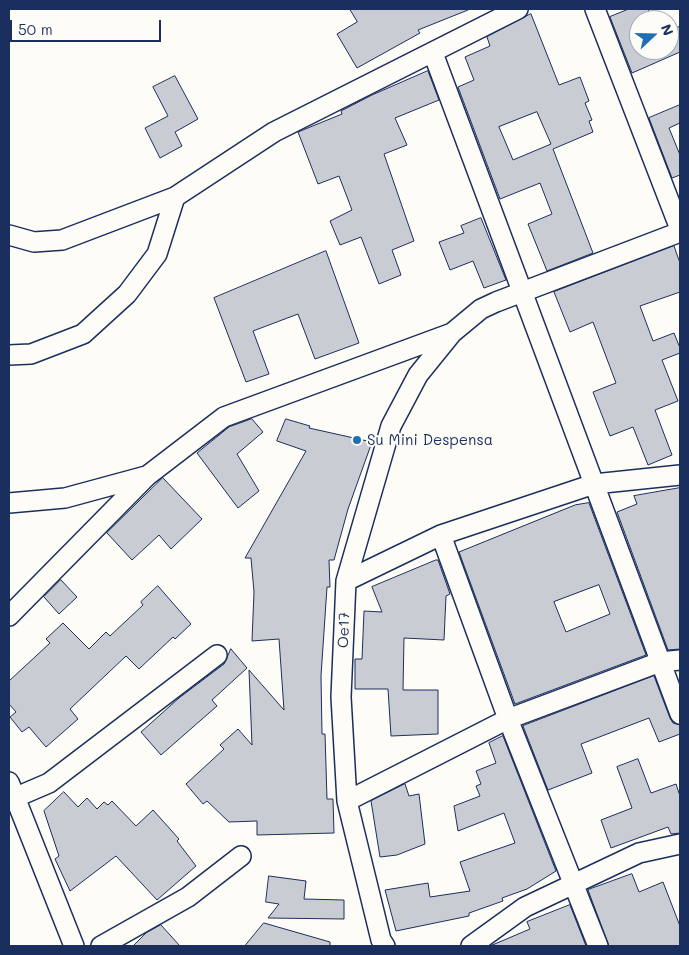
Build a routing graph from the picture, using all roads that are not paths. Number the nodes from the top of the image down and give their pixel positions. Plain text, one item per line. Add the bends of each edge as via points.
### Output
1 (518, 9) edge
2 (595, 9) edge
3 (433, 53) junction
4 (175, 198) junction
5 (680, 230) edge
6 (9, 235) edge
7 (521, 290) junction
8 (452, 333) junction
9 (9, 355) edge
10 (680, 475) edge
11 (147, 476) junction
12 (594, 484) junction
13 (9, 503) edge
14 (441, 535) junction
15 (346, 581) junction
16 (9, 616) edge
17 (216, 655) dead end
18 (680, 660) edge
19 (660, 662) junction
20 (680, 714) edge
21 (508, 719) junction
22 (11, 790) edge
23 (347, 801) junction
24 (680, 844) edge
25 (241, 856) dead end
26 (574, 884) junction
27 (380, 944) edge
28 (74, 946) edge
29 (101, 946) edge
30 (471, 946) edge
31 (598, 946) edge

1 - 3 street
2 - 5 street
3 - 4 street via 274,132
3 - 7 street
4 - 6 street via 62,240 34,242
4 - 9 street via 157,254 127,294 83,334 32,354
5 - 7 street
7 - 8 street via 481,309
7 - 12 street
8 - 11 street via 224,417
8 - 15 street, Oe17 via 418,375 391,426
10 - 12 street
11 - 13 street via 65,498
11 - 16 street
12 - 14 street
12 - 19 street
14 - 15 street
14 - 21 street
15 - 23 street, Oe17 via 341,697
17 - 22 street via 49,783
18 - 19 street
19 - 20 street
19 - 21 street
21 - 23 street
21 - 26 street
22 - 28 street
23 - 27 street, Oe17
24 - 26 street via 639,853
25 - 29 street via 188,897
26 - 30 street via 525,907
26 - 31 street

